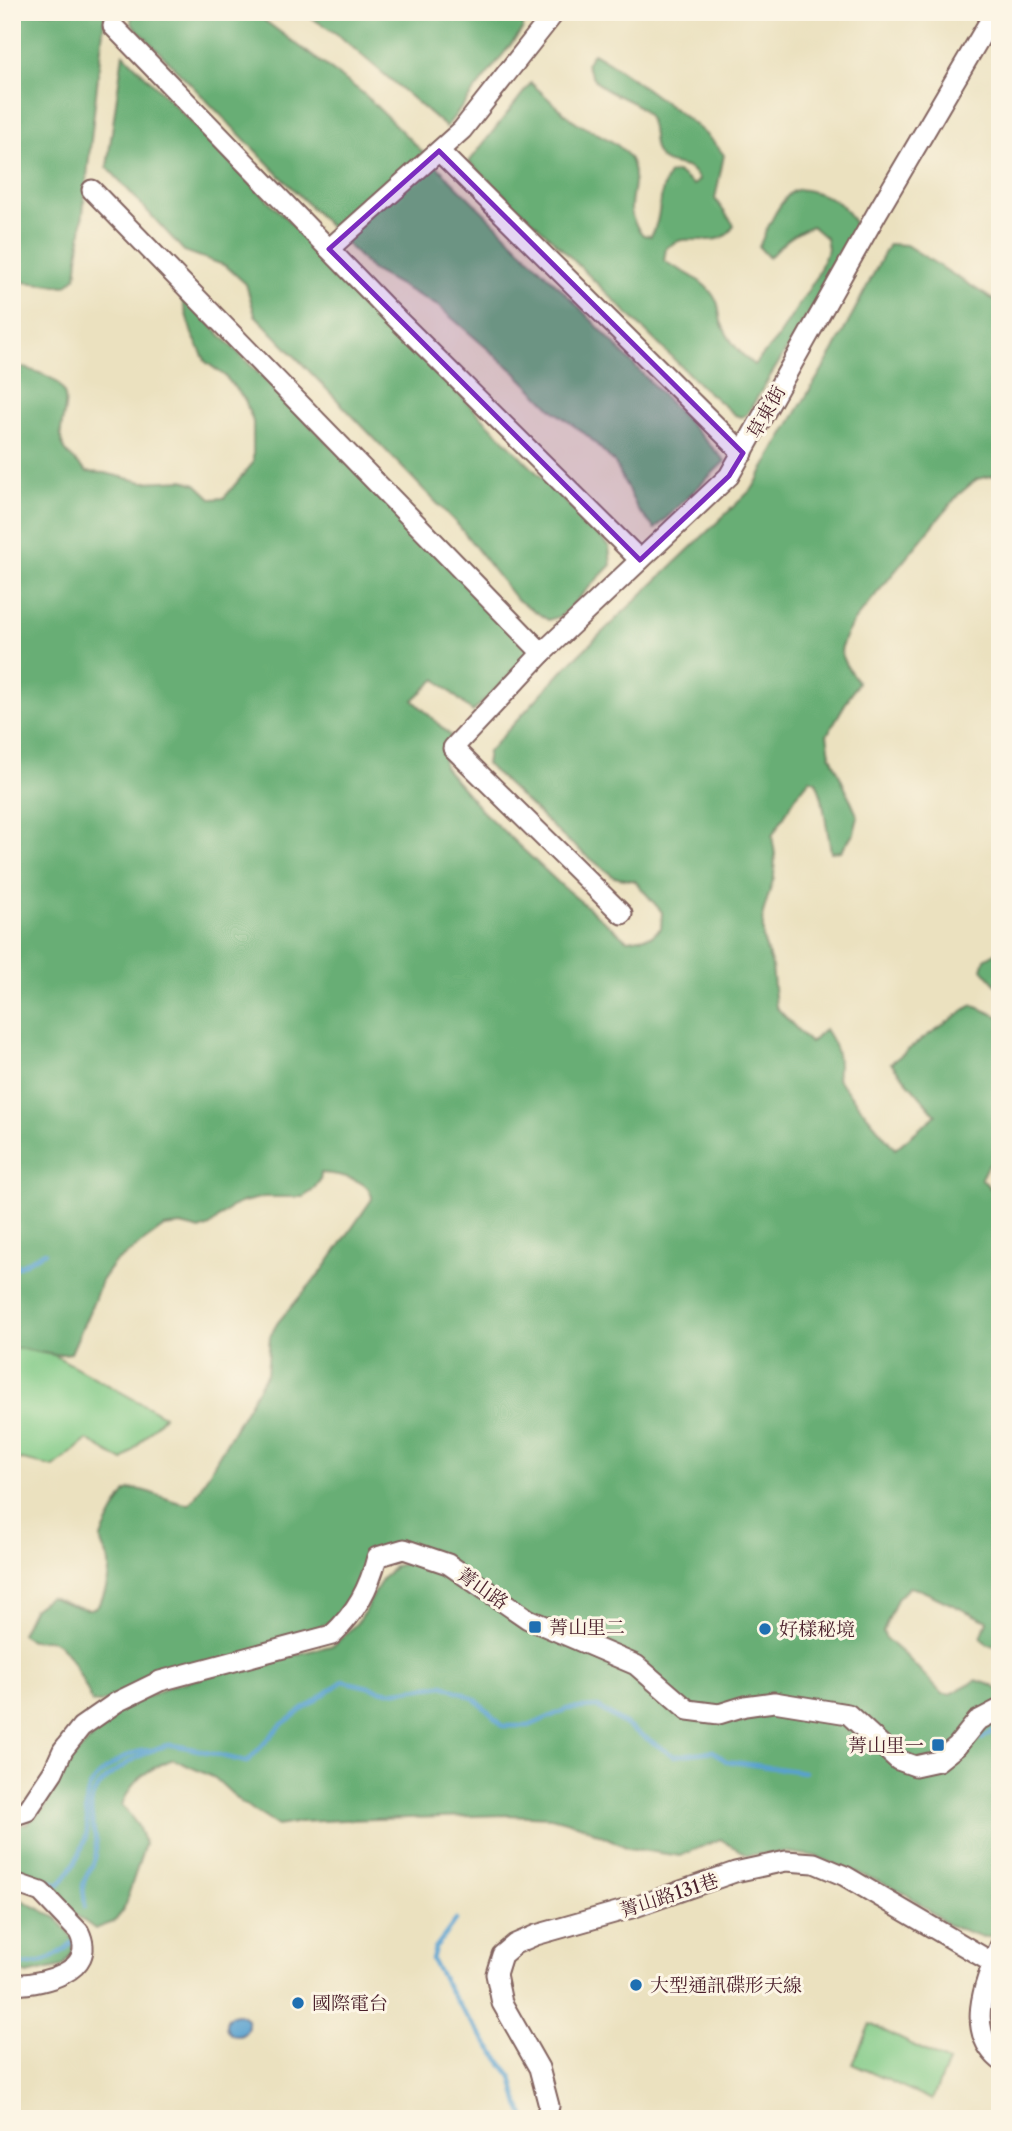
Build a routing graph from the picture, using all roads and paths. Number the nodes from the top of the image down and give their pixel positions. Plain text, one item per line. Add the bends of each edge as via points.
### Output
1 (555, 12) edge
2 (995, 12) edge
3 (113, 26) dead end
4 (439, 150) junction
5 (92, 190) dead end
6 (329, 249) junction
7 (743, 453) junction
8 (640, 561) junction
9 (542, 653) junction
10 (622, 914) dead end
11 (1000, 1709) edge
12 (12, 1816) edge
13 (12, 1882) edge
14 (996, 1955) edge
15 (12, 1985) edge
16 (1000, 2060) edge
17 (545, 2119) edge

1 - 4 street via 462,130
2 - 7 street, 草東街
3 - 6 street
4 - 6 street
4 - 7 street
5 - 9 street
6 - 8 street
7 - 8 street, 草東街 via 729,476
8 - 9 street, 草東街
9 - 10 street, 草東街 via 453,748
11 - 12 street, 菁山路 via 977,1721 938,1761 915,1766 898,1760 848,1714 774,1702 719,1714 688,1710 636,1665 528,1619 448,1564 404,1549 377,1557 371,1583 351,1617 332,1634 160,1681 80,1727 27,1811
13 - 15 street via 41,1892 82,1940 80,1959 67,1973
14 - 16 street via 979,2025 990,2052
14 - 17 street, 菁山路131巷 via 845,1876 814,1863 786,1861 735,1872 536,1935 502,1955 496,1974 502,2003 539,2068 549,2106

